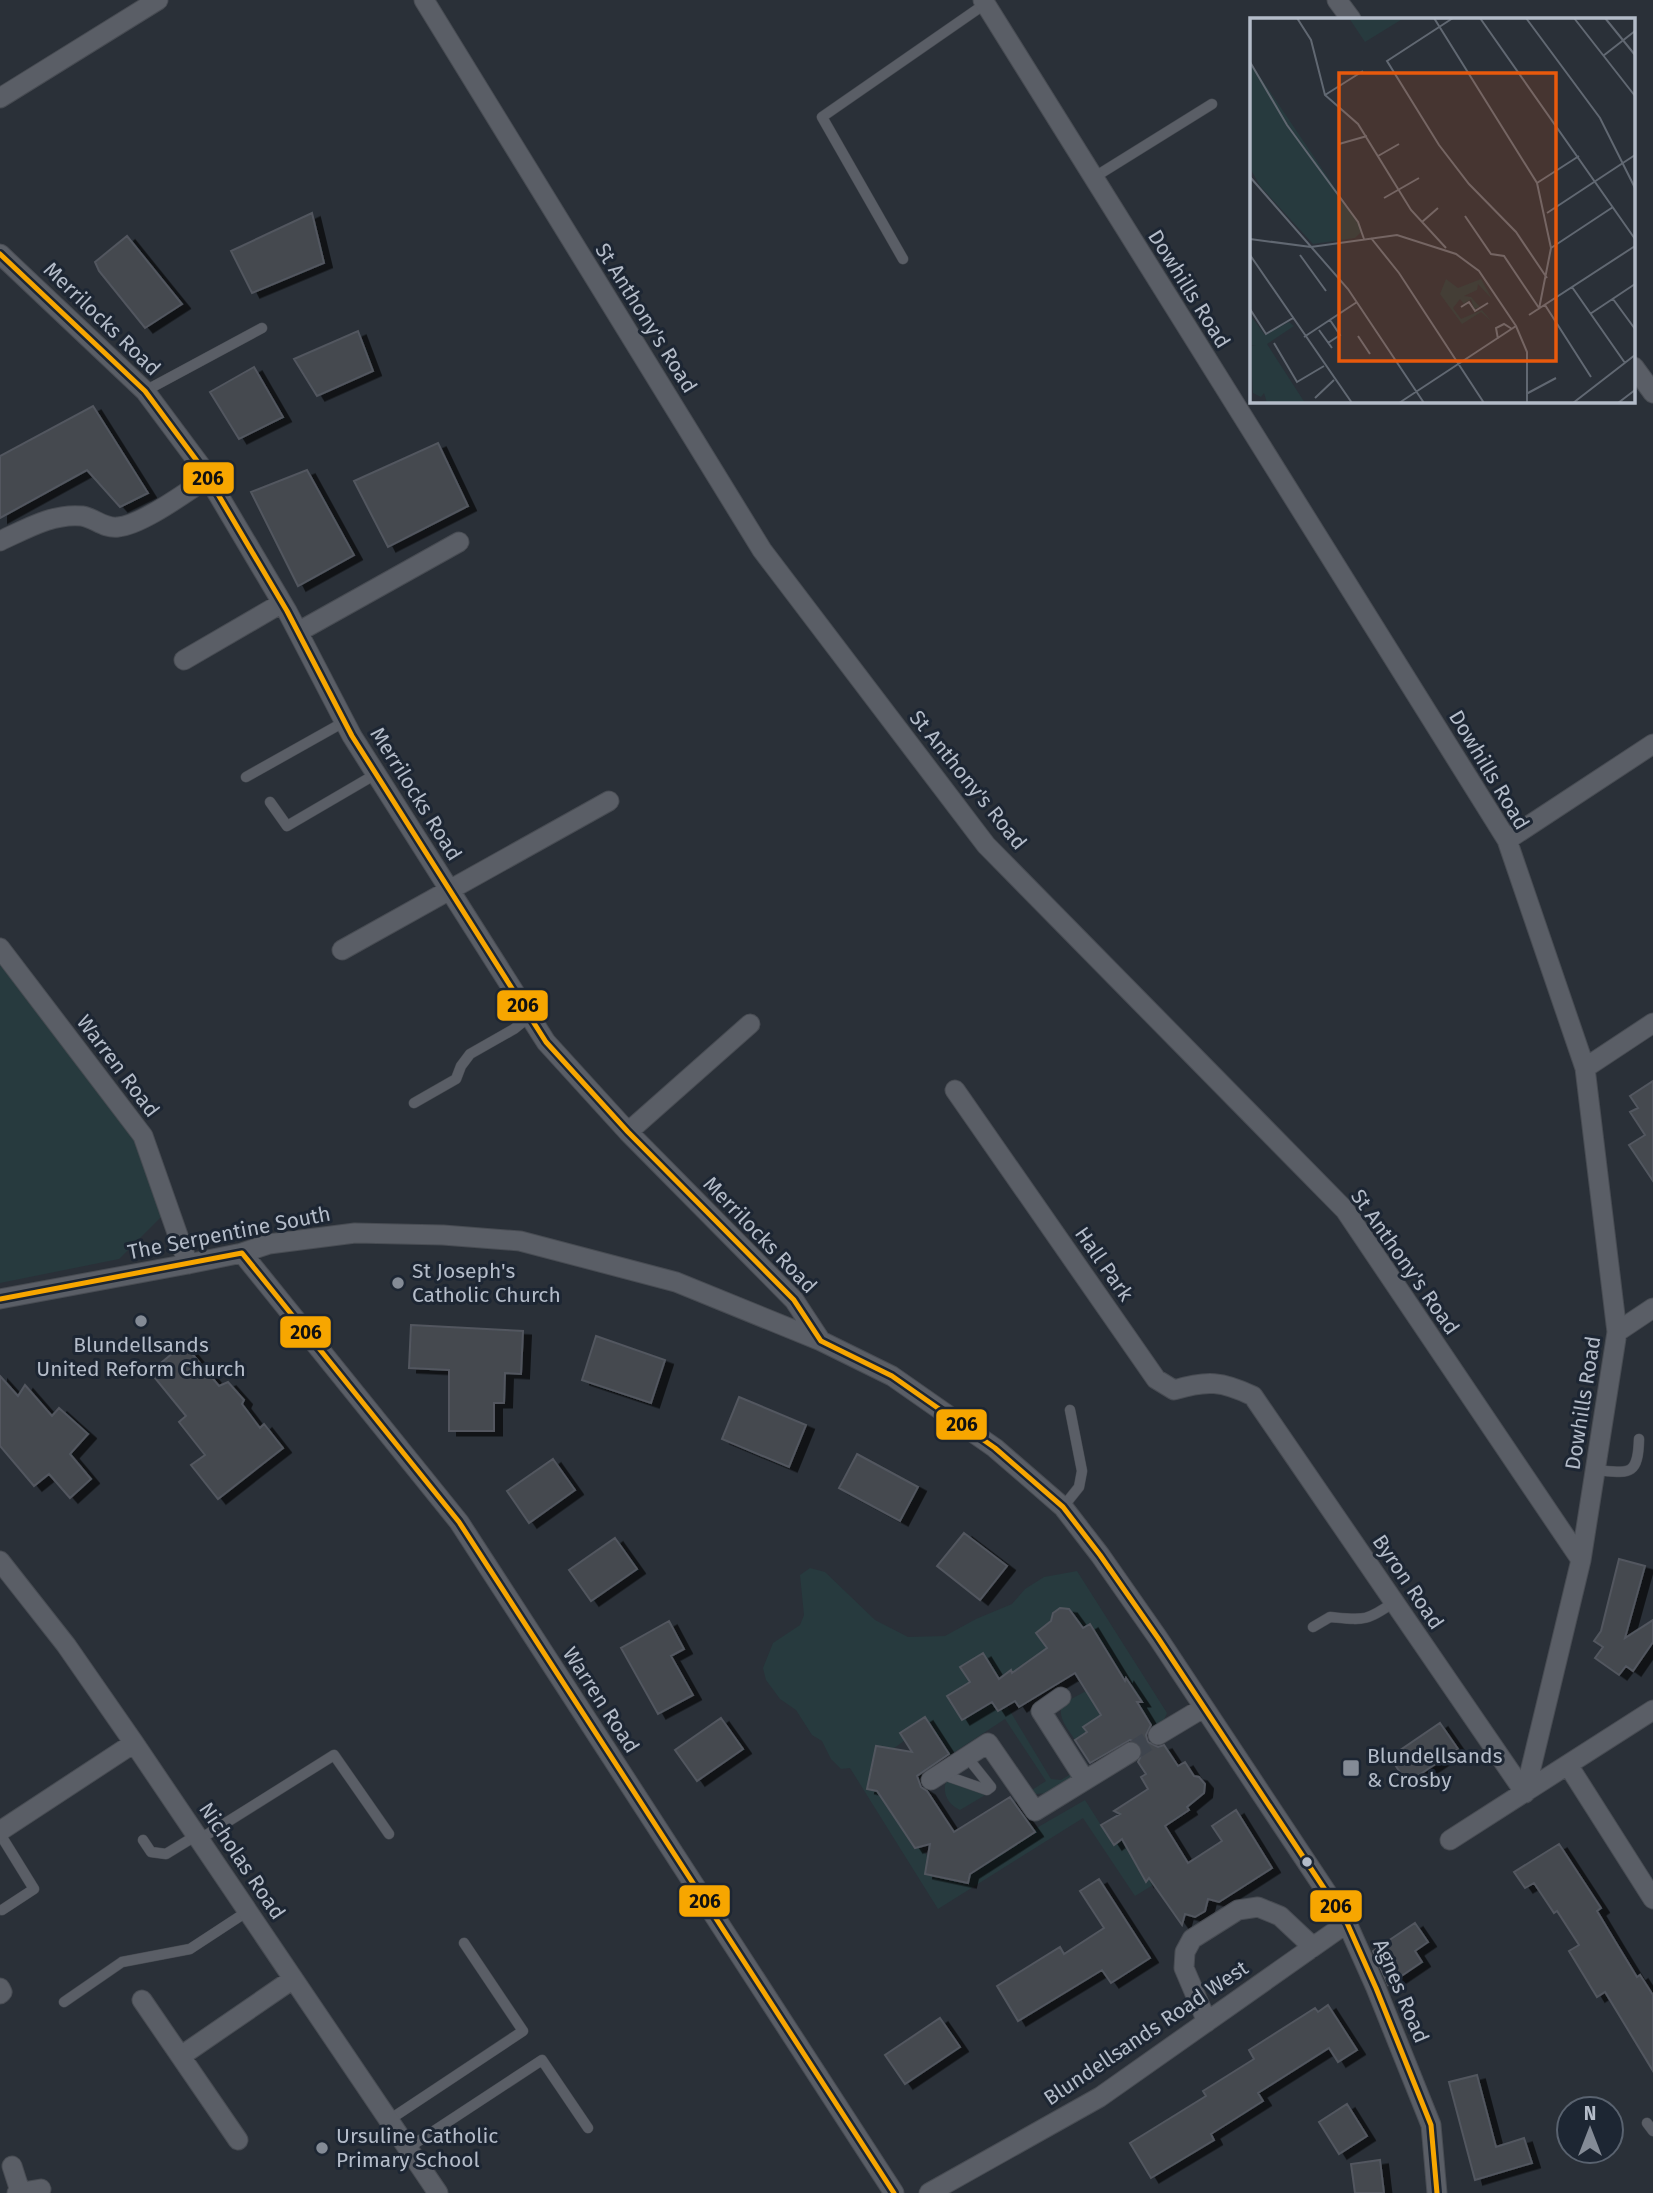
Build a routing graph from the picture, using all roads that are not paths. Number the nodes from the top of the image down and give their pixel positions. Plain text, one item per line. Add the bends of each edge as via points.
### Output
1 (158, 0) edge
2 (424, 0) edge
3 (1337, 0) edge
4 (984, 2) edge
5 (1350, 18) edge
6 (0, 98) edge
7 (1212, 104) dead end
8 (1093, 178) junction
9 (0, 254) edge
10 (903, 259) dead end
11 (262, 328) dead end
12 (1636, 370) edge
13 (145, 391) junction
14 (1653, 393) edge
15 (208, 478) junction
16 (0, 541) edge
17 (459, 542) dead end
18 (282, 603) junction
19 (298, 632) junction
20 (184, 660) dead end
21 (344, 722) junction
22 (1653, 744) edge
23 (376, 774) junction
24 (246, 777) dead end
25 (609, 801) dead end
26 (270, 802) dead end
27 (1507, 840) junction
28 (450, 891) junction
29 (0, 948) edge
30 (342, 950) dead end
31 (530, 1016) junction
32 (1653, 1023) edge
33 (750, 1024) dead end
34 (1585, 1068) junction
35 (955, 1090) dead end
36 (414, 1103) dead end
37 (628, 1132) junction
38 (242, 1253) junction
39 (188, 1264) junction
40 (0, 1298) edge
41 (1653, 1308) edge
42 (1617, 1332) junction
43 (821, 1341) junction
44 (1253, 1396) joint
45 (1070, 1410) dead end
46 (1639, 1439) dead end
47 (1595, 1470) junction
48 (1063, 1507) junction
49 (1581, 1560) junction
50 (0, 1561) edge
51 (1394, 1602) junction
52 (1313, 1627) dead end
53 (1060, 1697) dead end
54 (1203, 1708) junction
55 (1653, 1710) edge
56 (1158, 1735) tunnel mouth
57 (134, 1742) junction
58 (1131, 1752) tunnel mouth
59 (1233, 1755) joint
60 (967, 1757) junction
61 (1569, 1765) junction
62 (936, 1777) joint
63 (1085, 1780) junction
64 (1525, 1793) junction
65 (0, 1832) edge
66 (389, 1834) dead end
67 (199, 1837) junction
68 (143, 1840) dead end
69 (1450, 1840) dead end
70 (1653, 1899) edge
71 (2, 1910) dead end
72 (248, 1911) junction
73 (1347, 1923) junction
74 (464, 1943) dead end
75 (1313, 1947) junction
76 (293, 1979) junction
77 (0, 1988) edge
78 (0, 1994) edge
79 (142, 2000) dead end
80 (64, 2002) dead end
81 (1207, 2022) junction
82 (181, 2056) junction
83 (389, 2120) junction
84 (588, 2128) dead end
85 (237, 2140) dead end
86 (408, 2148) junction
87 (12, 2166) dead end
88 (41, 2189) dead end
89 (18, 2192) edge
90 (438, 2193) edge
91 (894, 2193) edge
92 (929, 2193) edge
93 (1437, 2193) edge

1 - 6 street
2 - 49 street, St Anthony's Road via 762,550 986,845 1345,1210
3 - 5 street
4 - 8 street, Dowhills Road
4 - 10 lane via 822,117
7 - 8 lane
8 - 27 street, Dowhills Road
9 - 13 street, Merrilocks Road
11 - 13 lane
12 - 14 street
13 - 15 street, Merrilocks Road
15 - 16 street via 133,524 115,528 85,516 57,516
15 - 18 street, Merrilocks Road
17 - 19 street
18 - 19 street, Merrilocks Road
18 - 20 street
19 - 21 street, Merrilocks Road
21 - 23 street, Merrilocks Road
21 - 24 lane
22 - 27 street
23 - 26 lane via 287,825
23 - 28 street, Merrilocks Road
25 - 28 street
27 - 34 street, Dowhills Road
28 - 30 street
28 - 31 street, Merrilocks Road
29 - 39 street, Warren Road via 143,1136
31 - 36 lane via 470,1054 456,1079
31 - 37 street, Merrilocks Road via 546,1042
32 - 34 street
33 - 37 street
34 - 42 street, Dowhills Road
35 - 44 street, Hall Park via 1156,1378 1174,1390 1200,1382 1230,1385
37 - 43 street, Merrilocks Road via 794,1300
38 - 39 street, The Serpentine South
38 - 43 street, The Serpentine South via 270,1244 355,1233 520,1241 676,1282
38 - 91 street, Warren Road via 459,1522
39 - 40 street, The Serpentine South
41 - 42 street
42 - 47 street, Dowhills Road
43 - 48 street, The Serpentine South via 892,1376 995,1448
44 - 51 street, Byron Road
45 - 48 lane via 1082,1471 1079,1487
46 - 47 lane via 1633,1469 1623,1473
47 - 49 street, Dowhills Road
48 - 54 street, The Serpentine South
49 - 64 street, Dowhills Road
50 - 57 street, Nicholas Road
51 - 52 lane via 1366,1619 1330,1617
51 - 64 street, Byron Road
53 - 63 street via 1041,1711
54 - 56 street
54 - 59 street, The Serpentine South
55 - 61 street
57 - 65 street
57 - 67 street, Nicholas Road
58 - 63 street
59 - 73 street, Agnes Road
60 - 62 street
60 - 62 lane via 991,1787 986,1790
60 - 63 street via 988,1743 1035,1811
61 - 64 street
61 - 70 street
64 - 69 street
65 - 71 lane via 34,1889
66 - 67 lane via 334,1755
67 - 68 lane via 166,1854 152,1852
67 - 72 street, Nicholas Road
72 - 76 street, Nicholas Road
72 - 80 lane via 190,1949 122,1962
73 - 75 street, Blundellsands Road West
73 - 93 street, Agnes Road via 1431,2126
74 - 83 lane via 523,2031
75 - 81 street, Blundellsands Road West
75 - 81 street via 1280,1916 1258,1907 1238,1910 1192,1939 1184,1968
76 - 82 street
76 - 83 street, Nicholas Road
77 - 78 street
79 - 82 street
81 - 92 street, Blundellsands Road West via 1100,2097
82 - 85 street
83 - 86 street, Nicholas Road
84 - 86 lane via 542,2060
86 - 90 street, Nicholas Road
87 - 89 street
88 - 89 street

